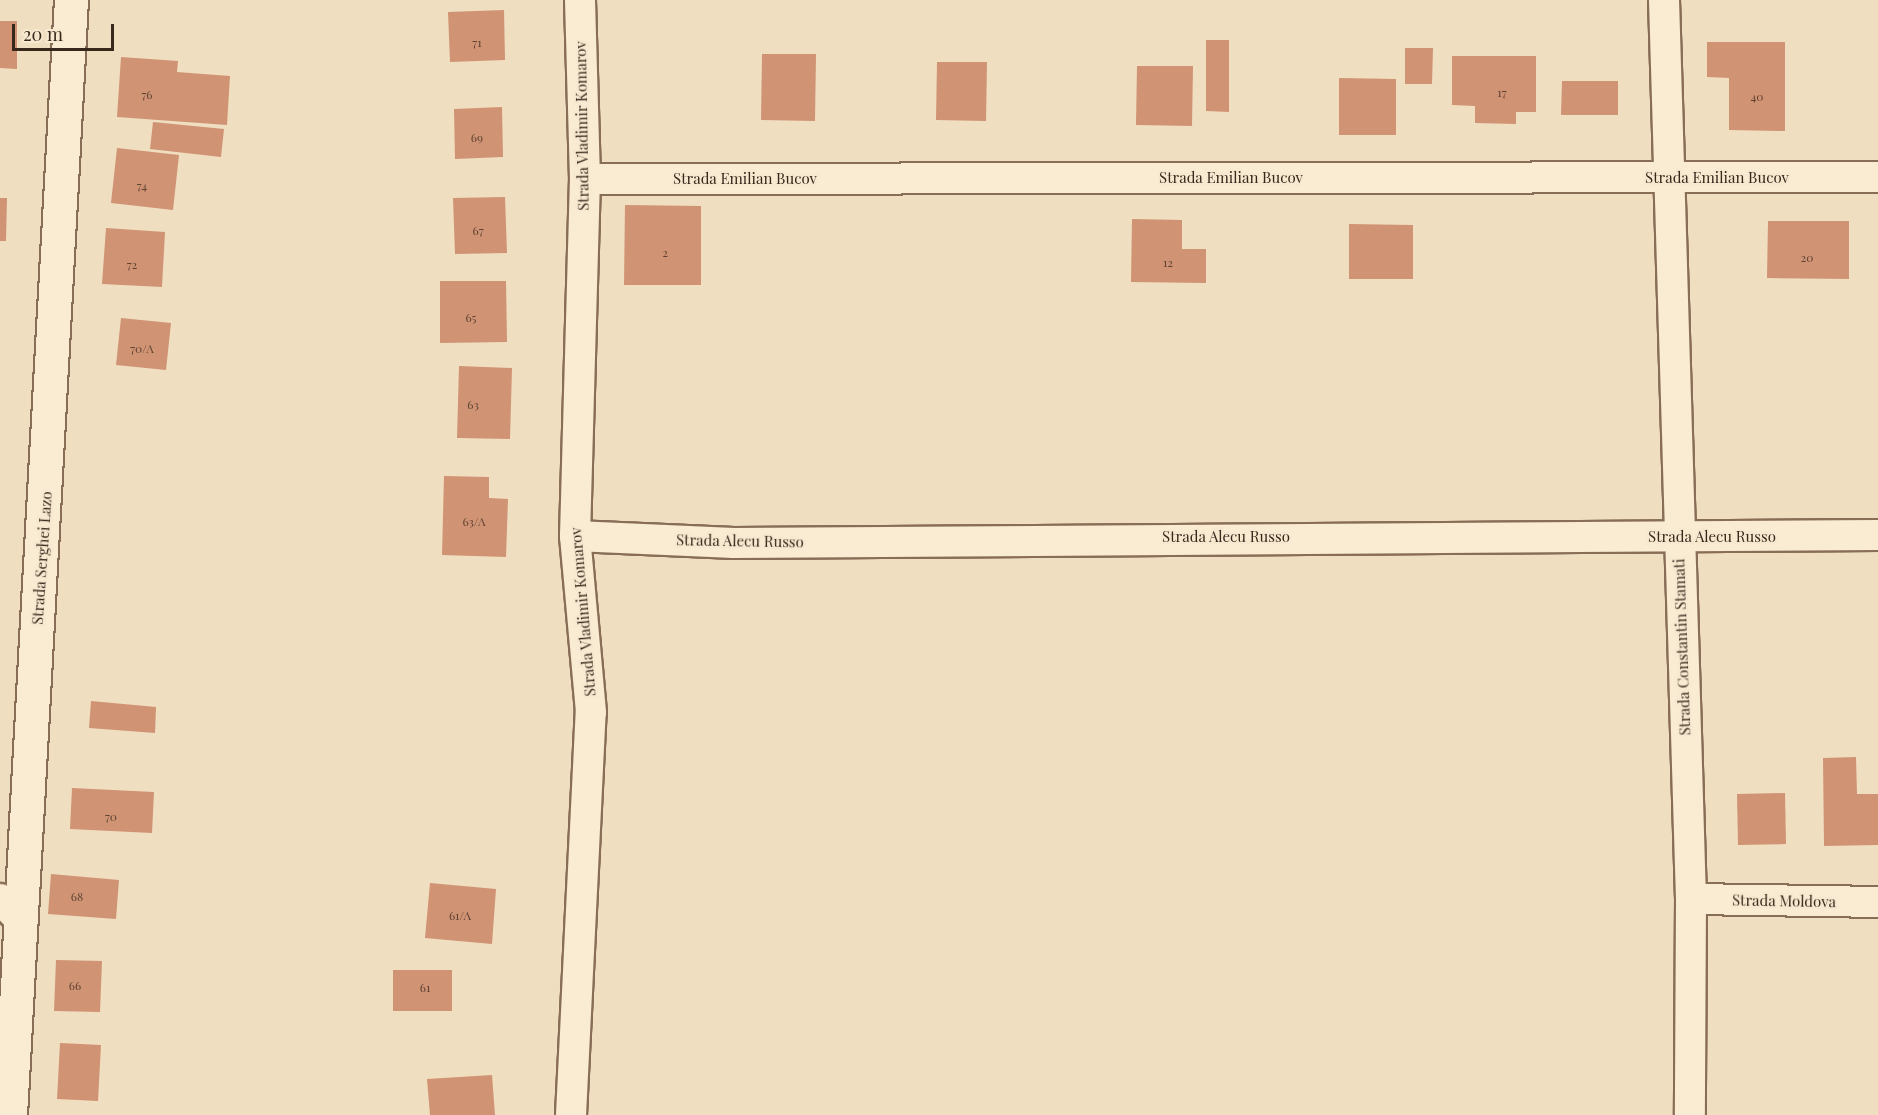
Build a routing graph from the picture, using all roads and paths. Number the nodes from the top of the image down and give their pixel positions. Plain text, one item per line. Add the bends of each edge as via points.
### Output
1 (71, 0) edge
2 (580, 0) edge
3 (1664, 0) edge
4 (1878, 177) edge
5 (1666, 178) junction
6 (585, 179) junction
7 (1878, 535) edge
8 (575, 536) junction
9 (1678, 537) junction
10 (1691, 899) junction
11 (1878, 902) edge
12 (10, 909) edge
13 (10, 1115) edge
14 (571, 1115) edge
15 (1690, 1115) edge

1 - 12 street, Strada Serghei Lazo via 59,290
2 - 6 street, Strada Vladimir Komarov
3 - 5 street, Strada Constantin Stamati
4 - 5 street, Strada Emilian Bucov
5 - 6 street, Strada Emilian Bucov
5 - 9 street, Strada Constantin Stamati
6 - 8 street, Strada Vladimir Komarov
7 - 9 street, Strada Alecu Russo
8 - 9 street, Strada Alecu Russo via 734,543
8 - 14 street, Strada Vladimir Komarov via 591,712
9 - 10 street, Strada Constantin Stamati
10 - 11 street, Strada Moldova
10 - 15 street, Strada Constantin Stamati
12 - 13 street, Strada Serghei Lazo

